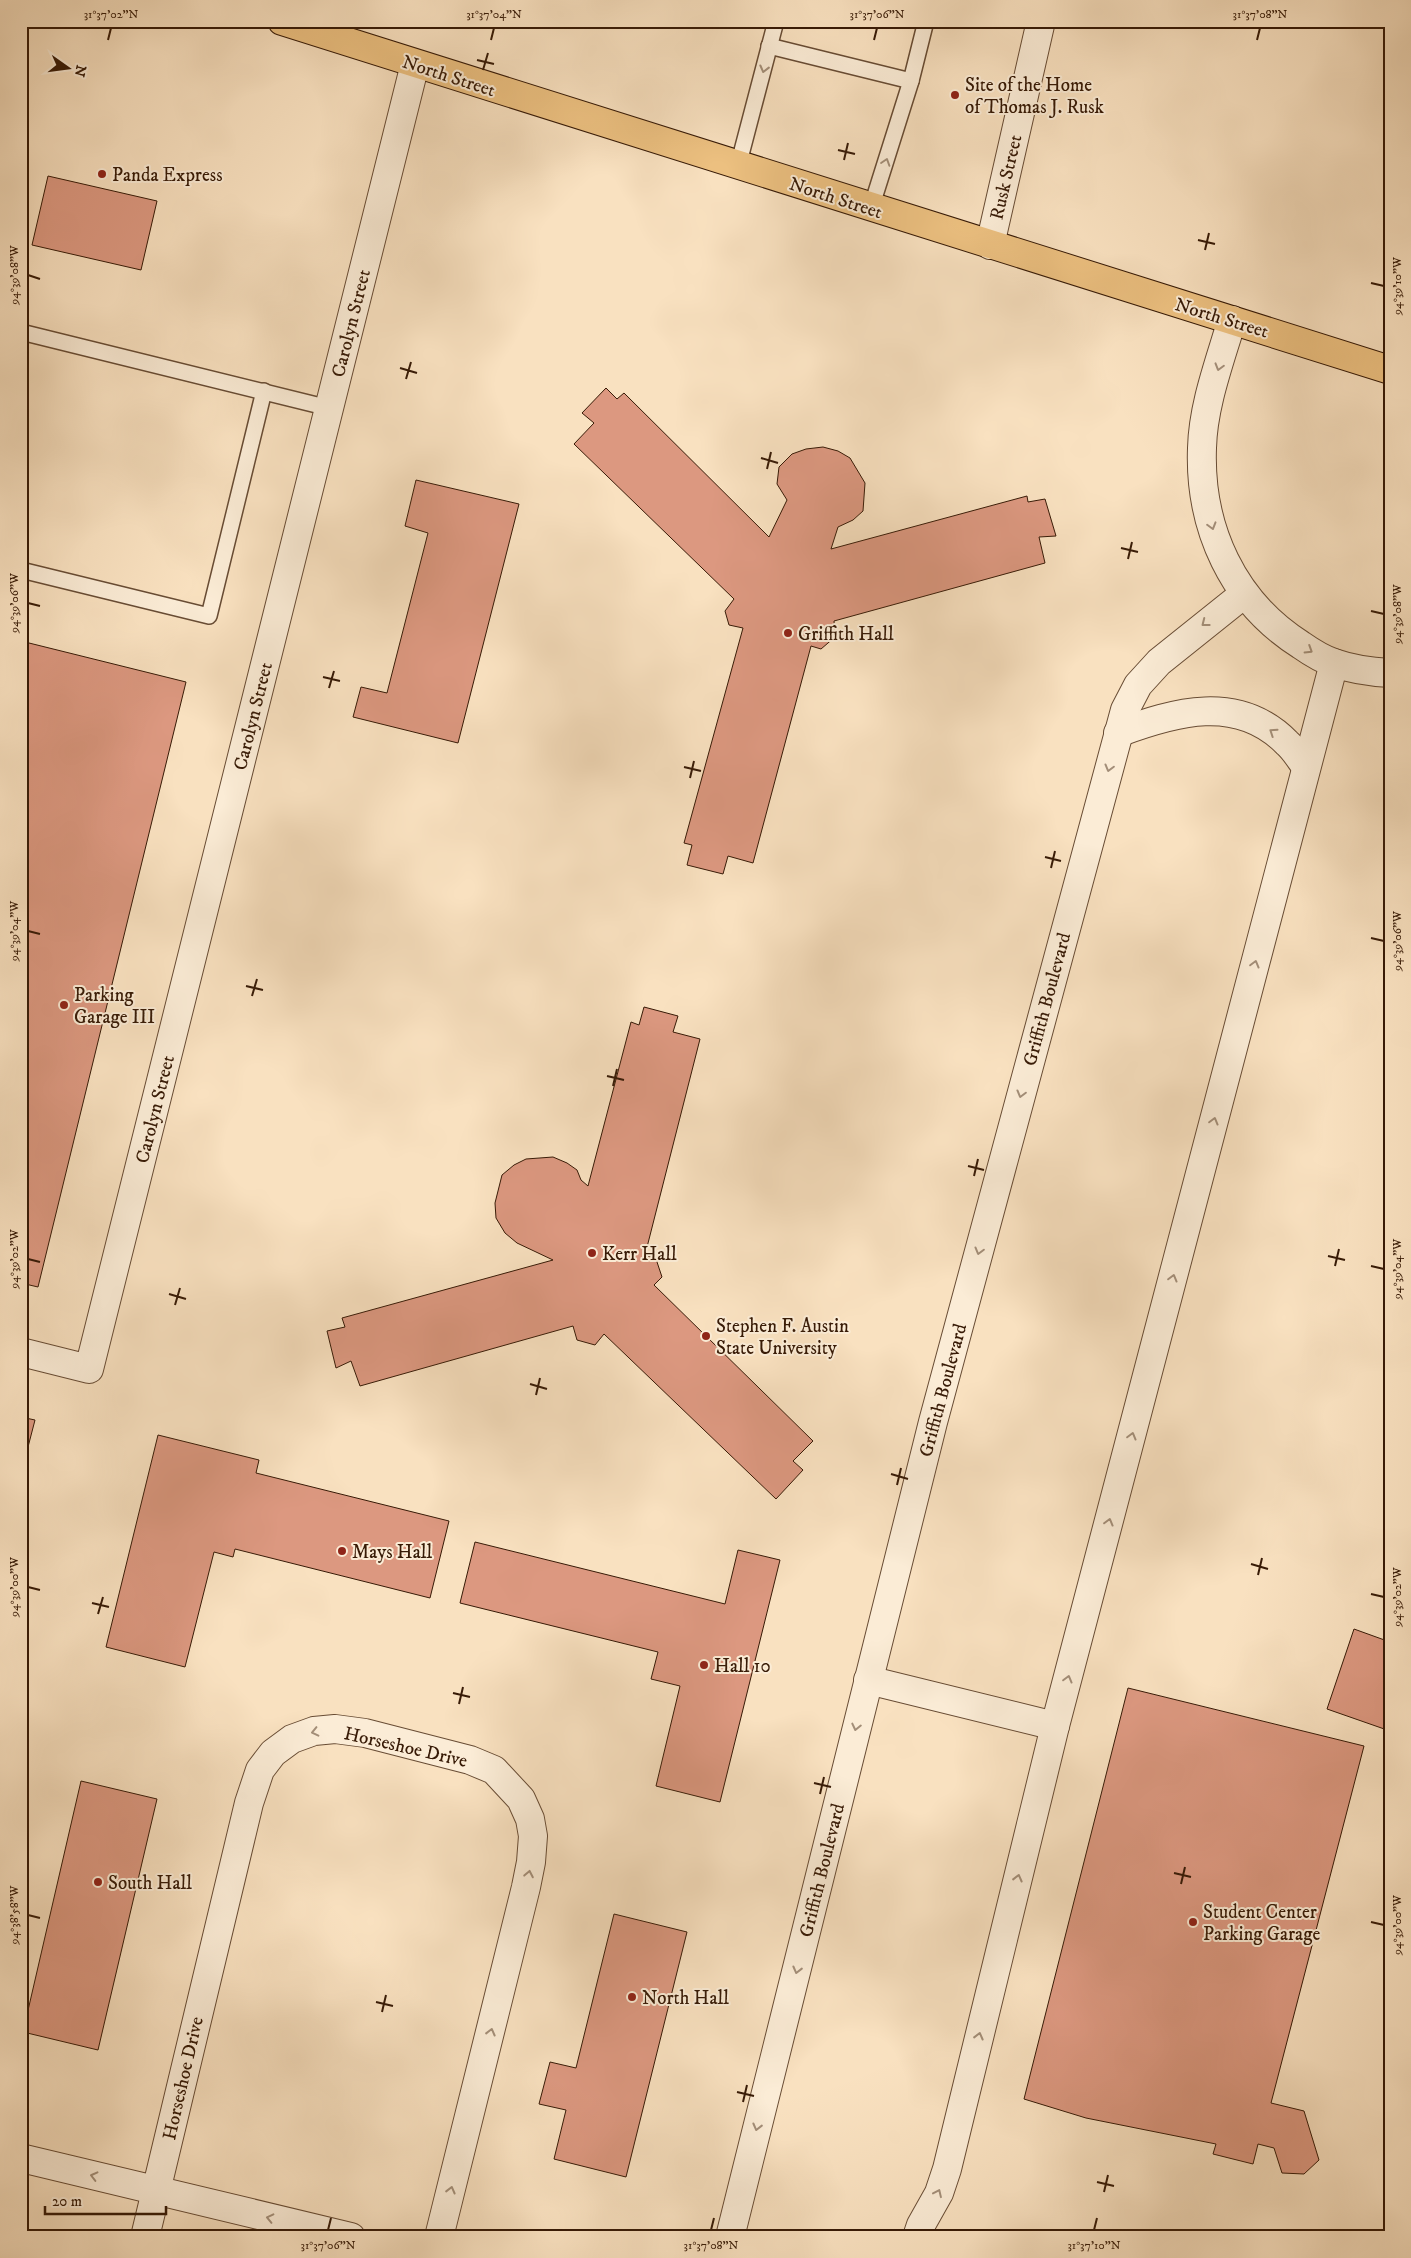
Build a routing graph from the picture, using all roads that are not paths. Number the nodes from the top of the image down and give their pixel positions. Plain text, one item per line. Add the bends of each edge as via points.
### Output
1 (282, 21) edge
2 (776, 21) edge
3 (926, 21) edge
4 (1041, 21) edge
5 (770, 46) junction
6 (415, 64) junction
7 (910, 81) junction
8 (738, 166) junction
9 (871, 208) junction
10 (990, 245) junction
11 (1232, 320) junction
12 (21, 332) edge
13 (1390, 370) edge
14 (264, 391) junction
15 (329, 408) junction
16 (21, 570) edge
17 (1244, 594) junction
18 (1334, 663) junction
19 (1390, 673) edge
20 (1118, 734) junction
21 (1306, 767) junction
22 (21, 1352) edge
23 (868, 1680) junction
24 (1055, 1726) junction
25 (21, 2158) edge
26 (156, 2191) junction
27 (145, 2237) edge
28 (351, 2237) edge
29 (438, 2237) edge
30 (730, 2237) edge
31 (917, 2237) edge

1 - 6 main road, North Street
2 - 5 lane
3 - 7 lane
4 - 10 street, Rusk Street
5 - 7 lane
5 -> 8 lane
6 - 8 main road, North Street
6 - 15 street, Carolyn Street
9 -> 7 lane
8 - 9 main road, North Street
9 - 10 main road, North Street
10 - 11 main road, North Street
11 - 13 main road, North Street
11 -> 17 street via 1205,416 1203,475 1217,546
12 - 14 lane
14 - 15 lane
14 - 16 lane via 209,616
15 - 22 street, Carolyn Street via 89,1369
17 -> 18 street via 1264,618 1290,638
17 -> 20 street, Griffith Boulevard via 1174,648 1147,674 1125,710
18 - 19 street
18 - 21 street
21 -> 20 street via 1288,743 1273,731 1233,713 1209,711 1159,718
20 -> 23 street, Griffith Boulevard via 948,1366
24 -> 21 street
23 - 24 street
23 -> 30 street, Griffith Boulevard
31 -> 24 street via 947,2169
26 -> 25 street
26 - 27 street, Horseshoe Drive
28 -> 26 street
29 -> 26 street, Horseshoe Drive via 526,1887 533,1836 521,1799 494,1770 470,1760 365,1733 335,1729 314,1731 292,1739 260,1770 244,1822

